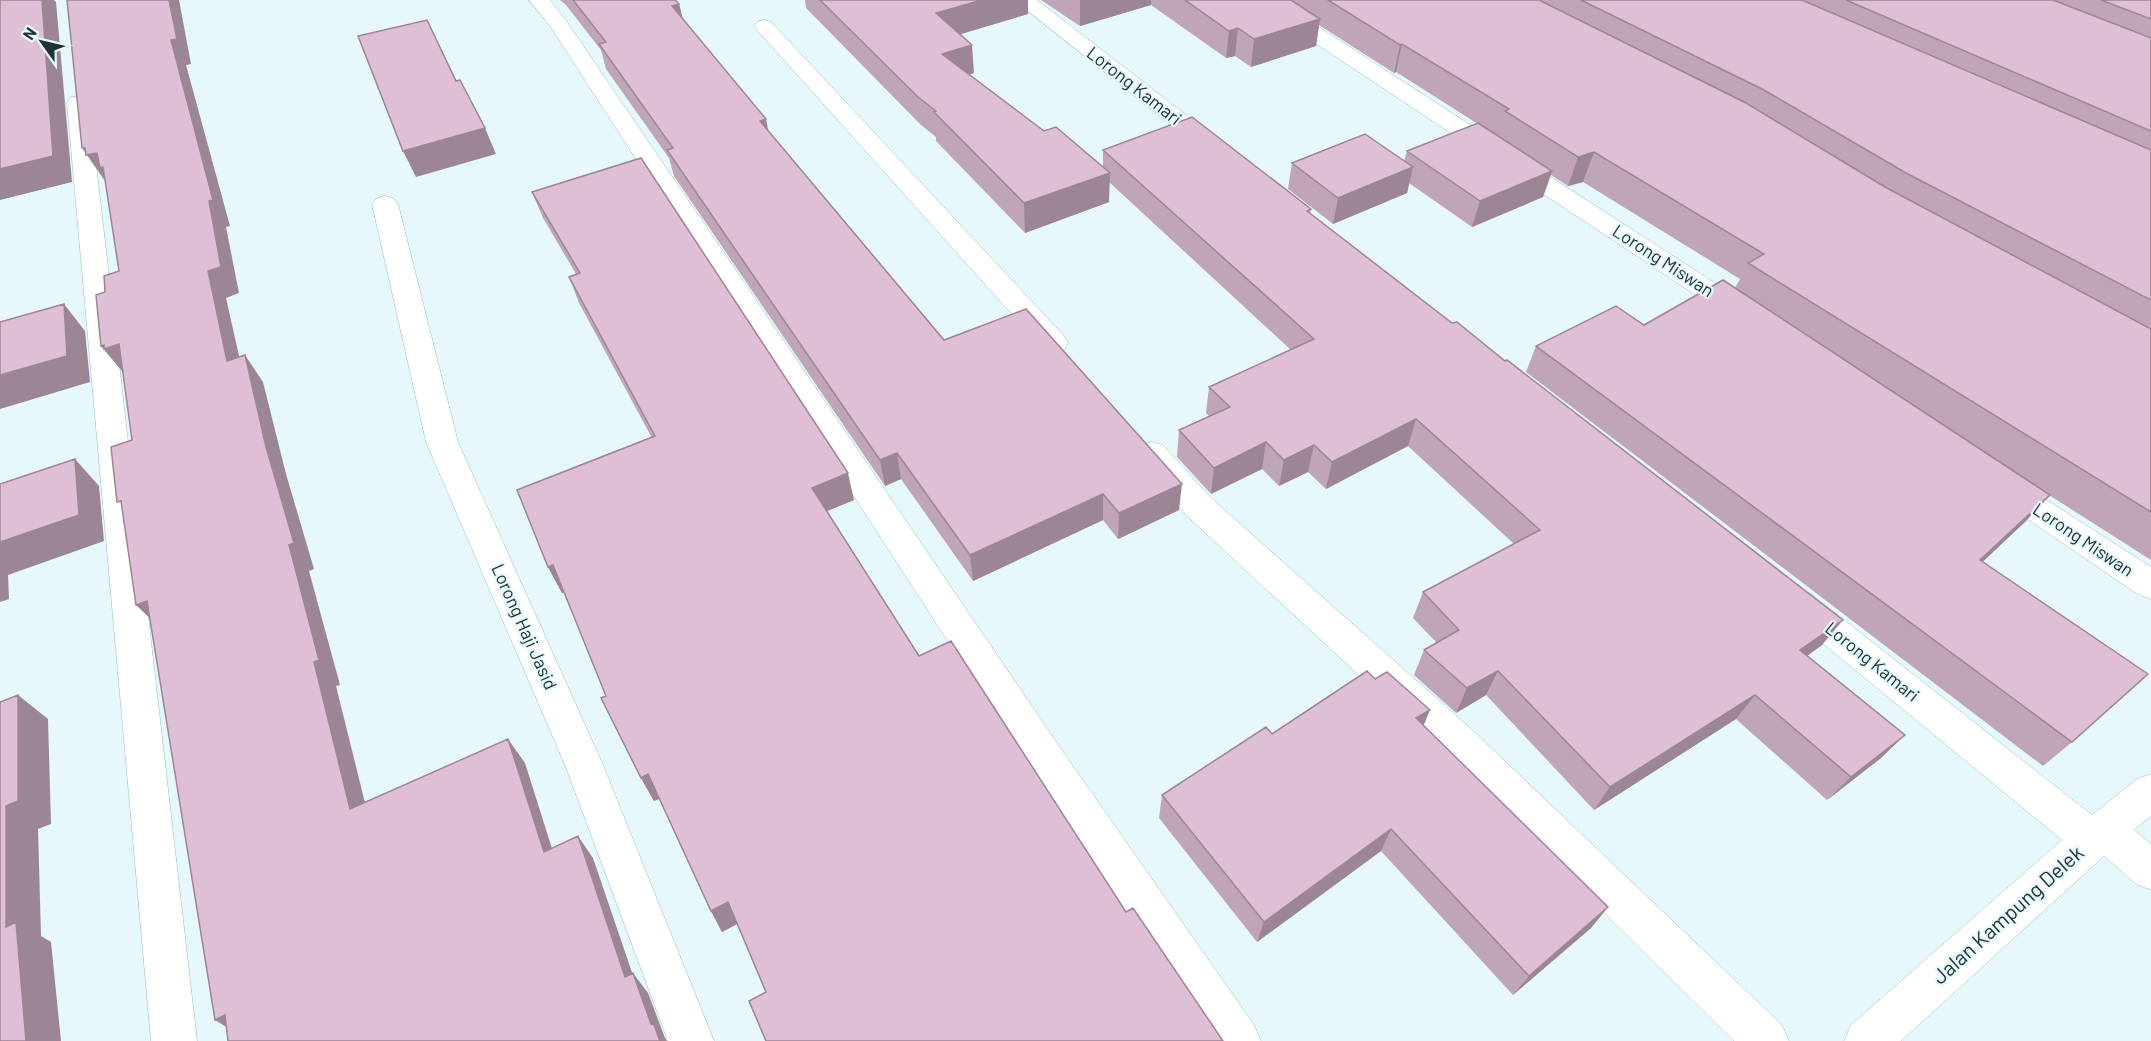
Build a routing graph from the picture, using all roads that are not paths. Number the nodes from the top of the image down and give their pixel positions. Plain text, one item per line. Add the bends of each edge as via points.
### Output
1 (540, 0) edge
2 (1024, 0) edge
3 (1263, 0) edge
4 (764, 26) dead end
5 (74, 71) edge
6 (1235, 164) edge
7 (384, 204) dead end
8 (1758, 324) edge
9 (1076, 367) edge
10 (1130, 428) edge
11 (1974, 468) edge
12 (1773, 583) edge
13 (2151, 585) edge
14 (2151, 792) edge
15 (2099, 836) junction
16 (2151, 870) edge
17 (174, 1041) edge
18 (691, 1041) edge
19 (1238, 1041) edge
20 (1766, 1041) edge
21 (1867, 1041) edge

1 - 19 street
2 - 6 street, Lorong Kamari
3 - 8 street, Lorong Miswan
4 - 9 street
5 - 17 street
7 - 18 street, Lorong Haji Jasid via 442,442 584,765
10 - 20 street via 1199,507 1456,740
11 - 13 street, Lorong Miswan
12 - 15 street, Lorong Kamari
14 - 15 street, Jalan Kampung Delek
15 - 16 street, Lorong Kamari
15 - 21 street, Jalan Kampung Delek

